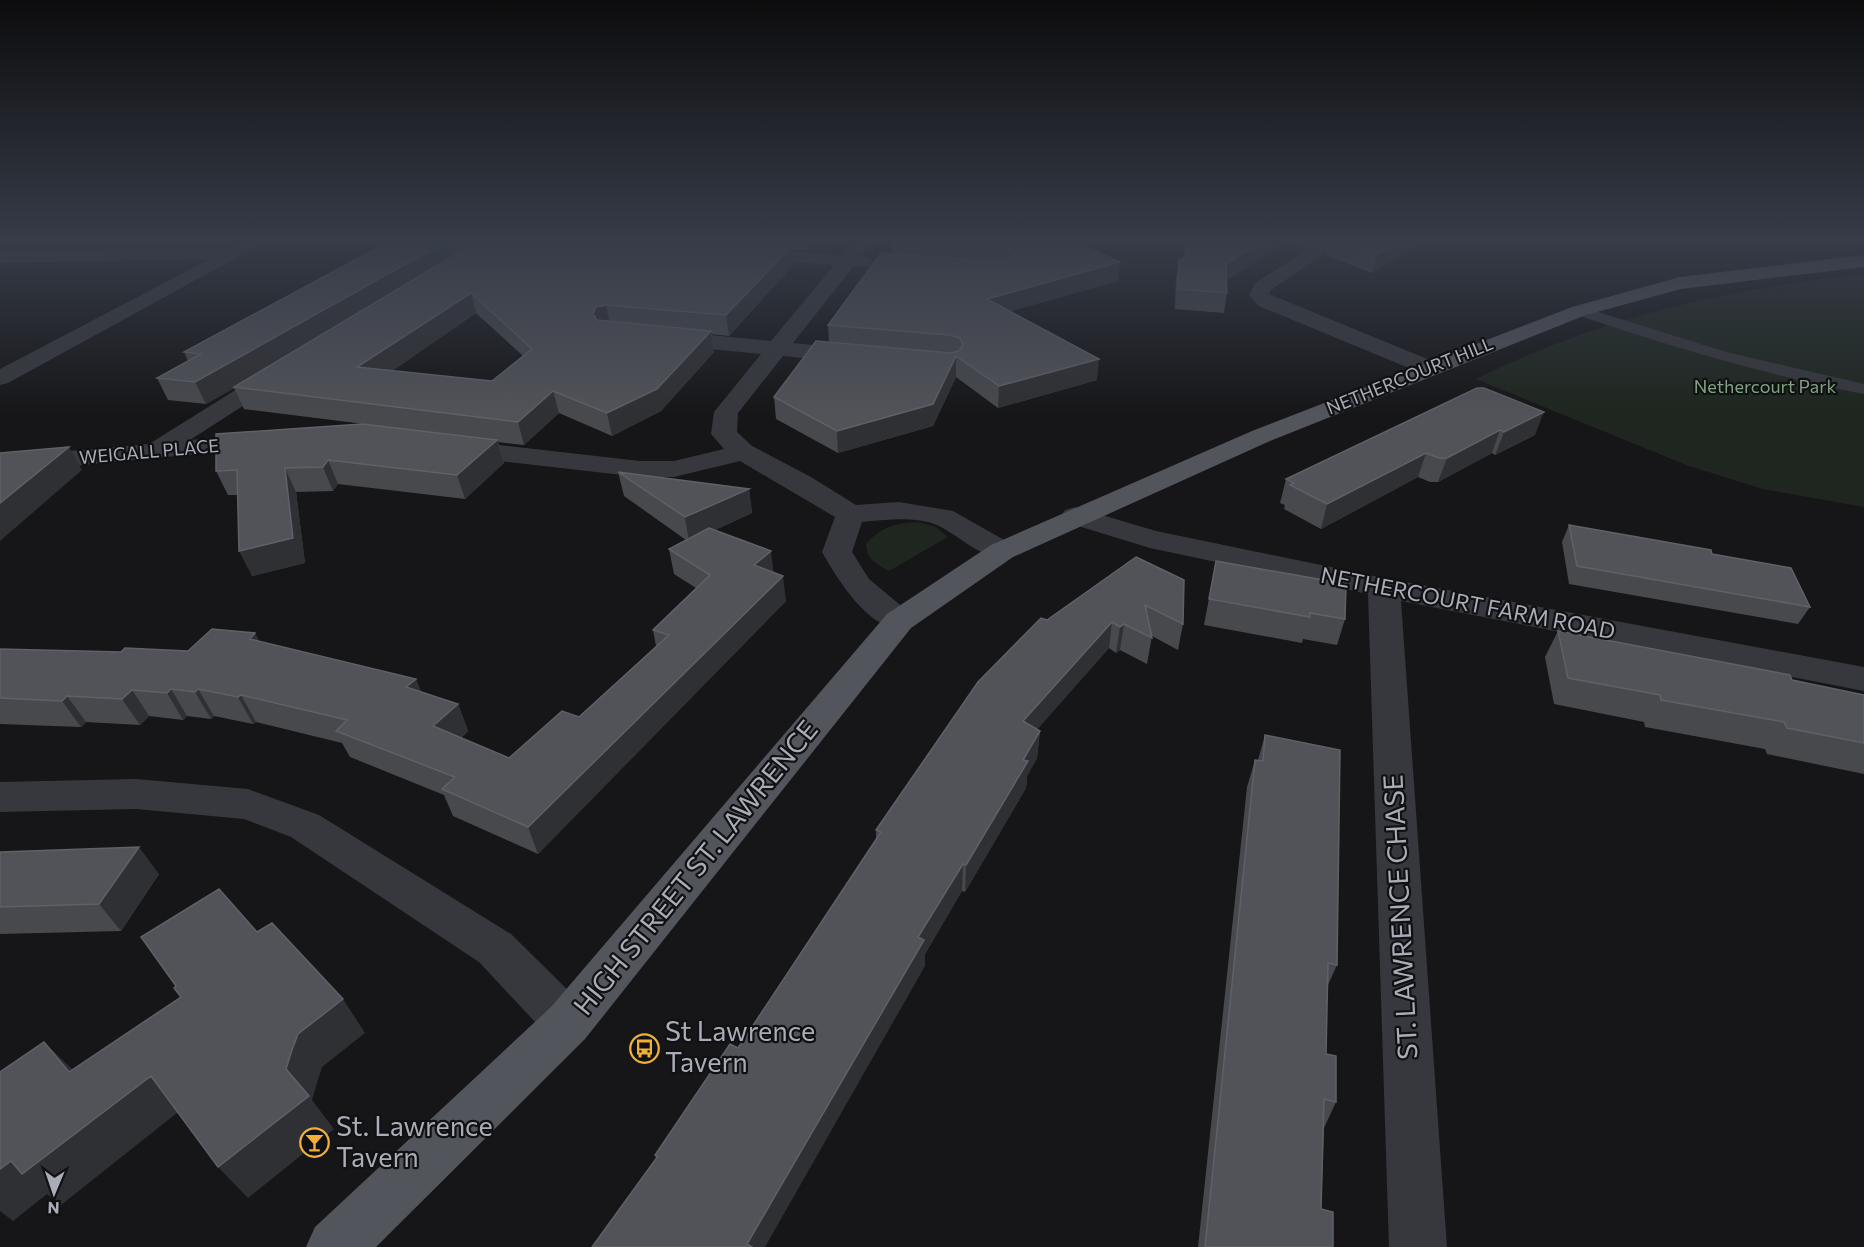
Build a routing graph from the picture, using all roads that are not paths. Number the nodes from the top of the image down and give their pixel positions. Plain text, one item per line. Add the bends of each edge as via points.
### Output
1 (148, 299) edge
2 (817, 299) edge
3 (1263, 299) edge
4 (1621, 299) edge
5 (1578, 311) junction
6 (646, 336) edge
7 (777, 348) junction
8 (47, 352) junction
9 (0, 354) edge
10 (869, 357) edge
11 (296, 363) edge
12 (1428, 368) junction
13 (0, 378) edge
14 (1864, 389) edge
15 (289, 439) edge
16 (430, 444) edge
17 (155, 452) junction
18 (743, 452) junction
19 (0, 465) edge
20 (850, 514) junction
21 (1075, 516) junction
22 (1002, 551) junction
23 (1384, 588) junction
24 (899, 621) junction
25 (1864, 679) edge
26 (0, 797) edge
27 (568, 1023) junction
28 (335, 1247) edge
29 (1418, 1247) edge

1 - 8 street
2 - 7 street
3 - 12 street
4 - 5 main road, NETHERCOURT HILL
5 - 12 main road, NETHERCOURT HILL
5 - 14 lane via 1681,345 1817,381
6 - 7 street
7 - 10 street
7 - 18 street via 726,412 724,434
8 - 9 street
8 - 13 street
11 - 17 street
12 - 21 main road, NETHERCOURT HILL
15 - 17 street, WEIGALL PLACE
16 - 18 street via 640,469 674,469
17 - 19 street, WEIGALL PLACE
18 - 20 street
20 - 22 street via 899,511 943,517
20 - 24 street via 837,552 858,585
21 - 22 main road, HIGH STREET ST. LAWRENCE
21 - 23 street, NETHERCOURT FARM ROAD via 1150,539
22 - 24 main road, HIGH STREET ST. LAWRENCE
23 - 25 street, NETHERCOURT FARM ROAD
23 - 29 street, ST. LAWRENCE CHASE
24 - 27 main road, HIGH STREET ST. LAWRENCE
26 - 27 street via 136,794 248,804 305,826 495,948
27 - 28 main road, HIGH STREET ST. LAWRENCE

